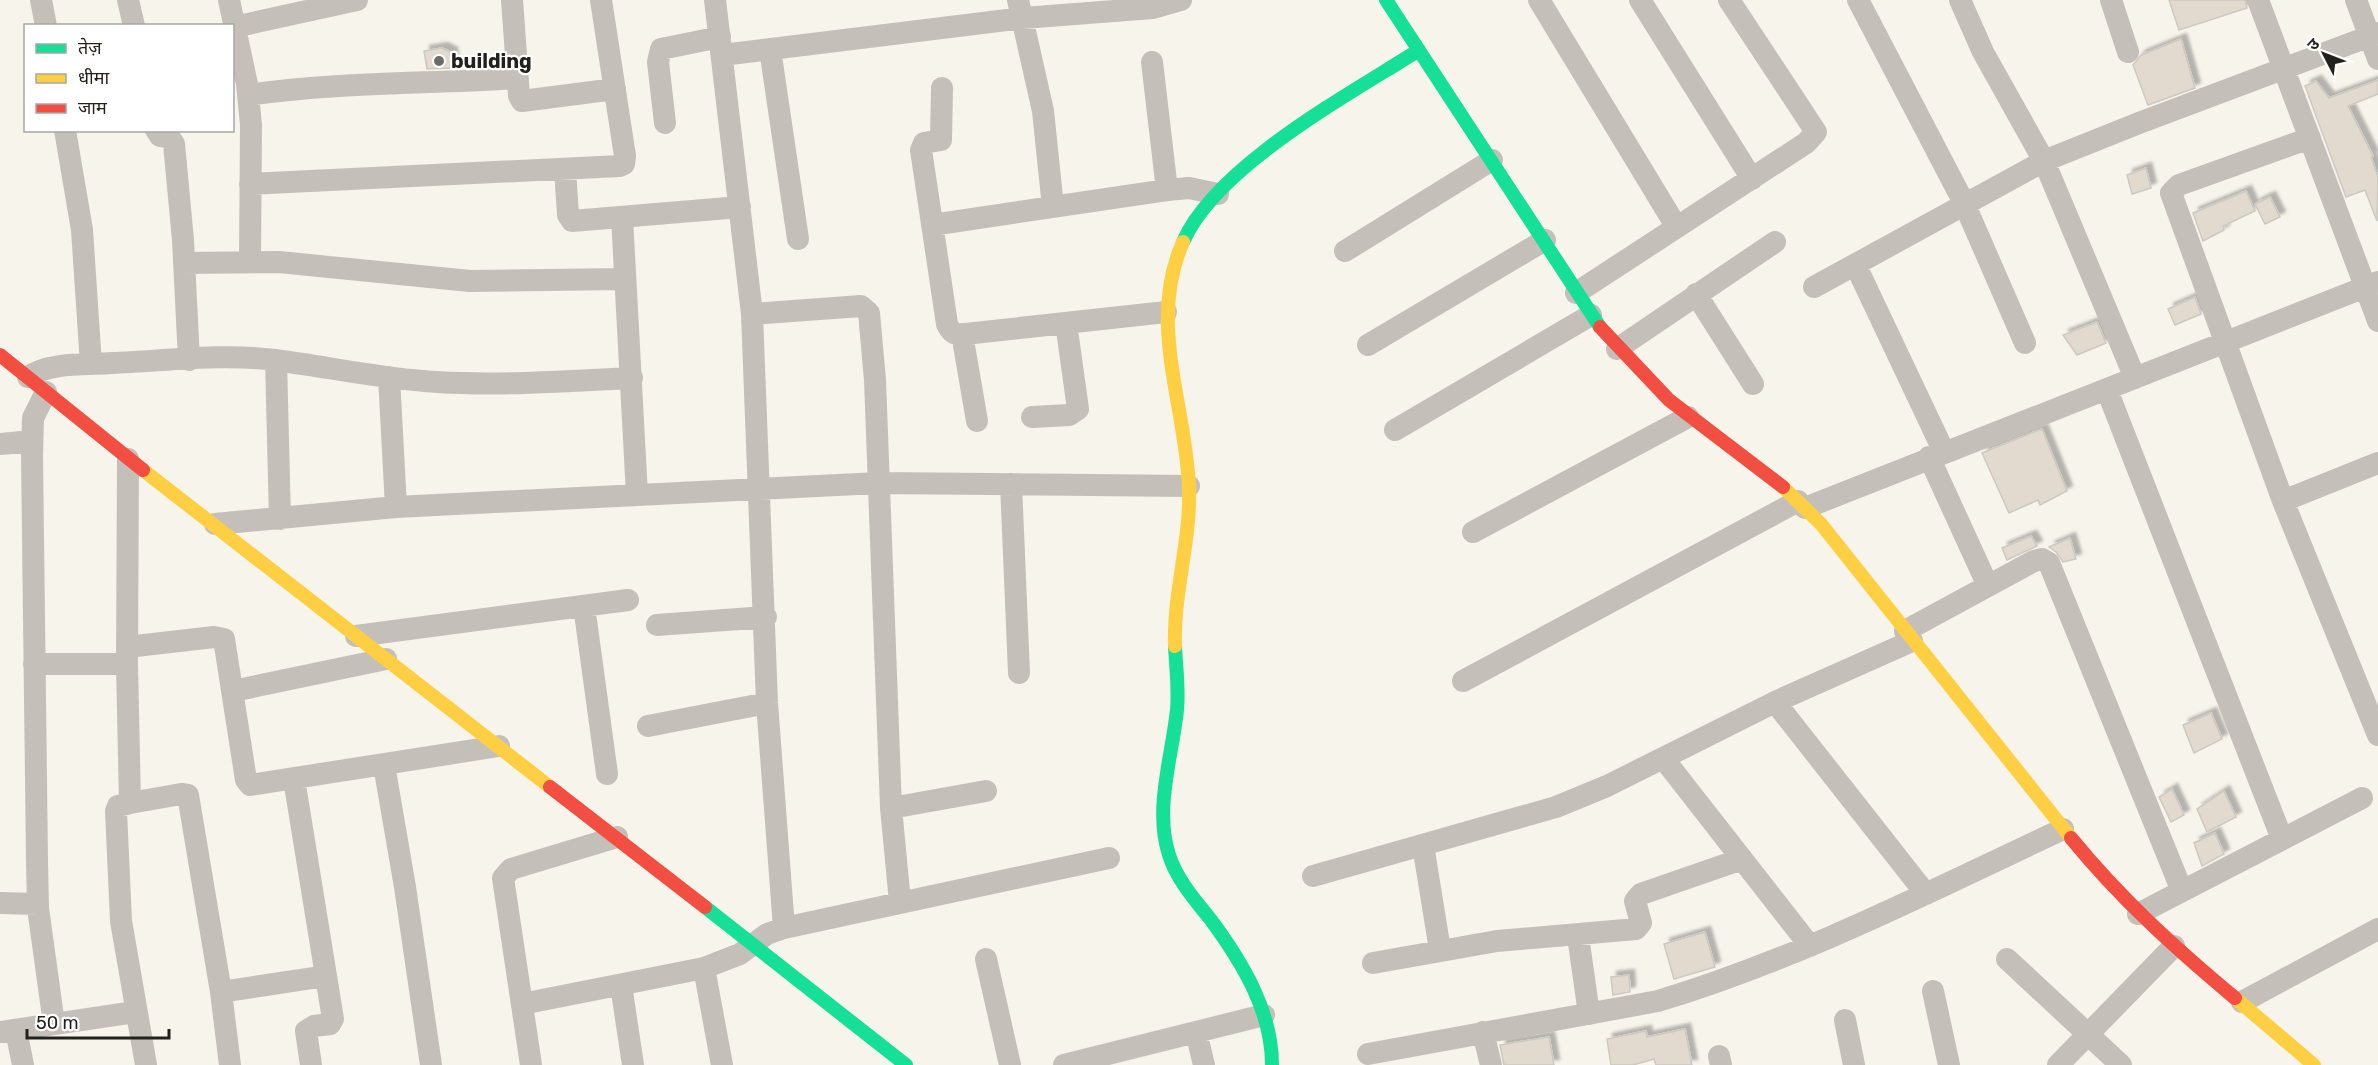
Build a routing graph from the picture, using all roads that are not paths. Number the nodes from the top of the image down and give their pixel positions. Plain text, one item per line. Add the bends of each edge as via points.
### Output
1 (41, 0) edge
2 (128, 0) edge
3 (229, 0) edge
4 (357, 0) edge
5 (512, 0) edge
6 (601, 0) edge
7 (715, 0) edge
8 (1180, 0) edge
9 (1386, 0) edge
10 (1539, 0) edge
11 (1640, 0) edge
12 (1729, 0) edge
13 (1858, 0) edge
14 (1960, 0) edge
15 (2111, 0) edge
16 (2258, 0) edge
17 (2356, 0) edge
18 (1020, 9) edge
19 (46, 24) edge
20 (134, 24) edge
21 (233, 24) edge
22 (234, 27) joint
23 (2374, 35) edge
24 (721, 46) junction
25 (770, 49) junction
26 (1419, 50) junction
27 (2128, 52) dead end
28 (2378, 59) edge
29 (1152, 62) dead end
30 (2284, 68) junction
31 (517, 78) junction
32 (942, 88) dead end
33 (615, 89) junction
34 (248, 95) junction
35 (665, 123) dead end
36 (65, 132) edge
37 (158, 132) edge
38 (2310, 138) junction
39 (1492, 160) junction
40 (2044, 162) junction
41 (565, 169) junction
42 (1752, 179) junction
43 (250, 184) junction
44 (1167, 190) junction
45 (1218, 194) junction
46 (1964, 203) junction
47 (740, 207) junction
48 (1053, 207) junction
49 (622, 217) junction
50 (932, 225) junction
51 (1676, 226) junction
52 (798, 239) dead end
53 (1545, 240) junction
54 (1775, 242) dead end
55 (1345, 251) dead end
56 (250, 261) junction
57 (184, 263) junction
58 (1856, 266) junction
59 (624, 279) junction
60 (2371, 285) edge
61 (1814, 287) dead end
62 (1576, 293) junction
63 (1696, 294) junction
64 (1166, 312) junction
65 (752, 314) junction
66 (1591, 315) junction
67 (2378, 321) edge
68 (1066, 323) junction
69 (962, 334) junction
70 (2226, 342) junction
71 (2025, 343) dead end
72 (1368, 345) dead end
73 (1617, 349) junction
74 (0, 355) edge
75 (189, 360) junction
76 (276, 360) junction
77 (91, 364) junction
78 (28, 377) junction
79 (389, 377) junction
80 (632, 378) junction
81 (2135, 378) junction
82 (1753, 384) dead end
83 (2107, 390) junction
84 (46, 392) junction
85 (1032, 417) dead end
86 (1689, 417) junction
87 (977, 421) dead end
88 (1395, 430) dead end
89 (32, 441) junction
90 (0, 444) edge
91 (1936, 455) junction
92 (128, 459) junction
93 (2378, 463) edge
94 (878, 483) junction
95 (1011, 484) junction
96 (1189, 486) junction
97 (760, 490) junction
98 (637, 495) junction
99 (2283, 501) junction
100 (1801, 504) junction
101 (396, 507) junction
102 (280, 519) junction
103 (215, 524) junction
104 (1473, 532) dead end
105 (1989, 586) junction
106 (628, 600) dead end
107 (584, 606) junction
108 (766, 617) junction
109 (657, 625) dead end
110 (357, 636) junction
111 (1909, 636) junction
112 (127, 655) junction
113 (386, 659) junction
114 (34, 664) junction
115 (1019, 673) dead end
116 (1462, 681) dead end
117 (233, 691) junction
118 (1775, 702) junction
119 (767, 703) junction
120 (648, 726) dead end
121 (2378, 735) edge
122 (499, 746) junction
123 (1663, 758) junction
124 (384, 765) junction
125 (607, 774) dead end
126 (294, 779) junction
127 (986, 790) dead end
128 (2362, 798) dead end
129 (130, 803) junction
130 (891, 808) junction
131 (2063, 829) junction
132 (617, 837) junction
133 (2282, 839) junction
134 (1423, 845) junction
135 (1109, 858) dead end
136 (1742, 859) junction
137 (1313, 876) dead end
138 (2182, 891) junction
139 (1926, 894) junction
140 (900, 902) junction
141 (0, 903) edge
142 (38, 904) junction
143 (2138, 914) junction
144 (784, 928) junction
145 (2378, 929) edge
146 (1578, 936) junction
147 (753, 944) junction
148 (1810, 946) junction
149 (2174, 946) junction
150 (1440, 950) junction
151 (986, 959) dead end
152 (2007, 959) dead end
153 (1374, 963) dead end
154 (704, 968) junction
155 (326, 976) junction
156 (621, 984) junction
157 (1933, 991) dead end
158 (221, 992) junction
159 (2242, 1002) junction
160 (522, 1004) junction
161 (135, 1012) junction
162 (1589, 1014) junction
163 (1264, 1015) junction
164 (1845, 1020) dead end
165 (54, 1024) junction
166 (8, 1031) edge
167 (1196, 1032) junction
168 (1483, 1032) junction
169 (2087, 1034) junction
170 (1368, 1054) dead end
171 (1105, 1060) edge
172 (22, 1065) edge
173 (146, 1065) edge
174 (230, 1065) edge
175 (311, 1065) edge
176 (431, 1065) edge
177 (531, 1065) edge
178 (633, 1065) edge
179 (722, 1065) edge
180 (906, 1065) edge
181 (1010, 1065) edge
182 (1064, 1065) edge
183 (1204, 1065) edge
184 (1272, 1065) edge
185 (1491, 1065) edge
186 (1853, 1065) edge
187 (1949, 1065) edge
188 (2058, 1065) edge
189 (2121, 1065) edge
190 (2314, 1065) edge

1 - 19 street
2 - 20 street
3 - 21 street
4 - 22 street
5 - 31 street
6 - 33 street
7 - 24 street
8 - 18 street via 1153,8
9 - 26 street
10 - 51 street
11 - 42 street
12 - 42 street via 1816,132
13 - 46 street
14 - 40 street via 1987,61
15 - 27 street
16 - 30 street
17 - 23 street
18 - 25 street
18 - 48 street via 1043,111
22 - 34 street
23 - 28 street
23 - 30 street
24 - 25 street
24 - 35 street via 661,49 658,62
24 - 47 street
25 - 52 street
26 - 39 street
26 - 45 street via 1291,134
29 - 44 street
30 - 38 street
30 - 40 street
31 - 33 street via 519,96 525,103
31 - 34 street via 307,87
32 - 50 street via 941,141 922,145
33 - 41 street via 624,164 613,168
34 - 43 street
36 - 77 street via 82,230
37 - 57 street via 174,144
38 - 60 street
38 - 70 street via 2179,186 2171,193
39 - 53 street
39 - 55 street
40 - 46 street
40 - 81 street
41 - 43 street
41 - 49 street via 569,219
42 - 51 street
43 - 56 street
44 - 45 street via 1189,188
44 - 48 street
45 - 64 street via 1177,252
46 - 58 street
46 - 71 street
47 - 49 street
47 - 65 street
48 - 50 street
49 - 59 street
50 - 69 street via 947,324 950,331
51 - 62 street
53 - 62 street
53 - 72 street
54 - 63 street
56 - 57 street
56 - 59 street via 470,281
57 - 75 street
58 - 61 street
58 - 91 street
59 - 80 street
60 - 67 street
60 - 70 street
62 - 66 street
63 - 73 street
63 - 82 street
64 - 68 street
64 - 96 street
65 - 94 street via 866,308 875,380
65 - 97 street
66 - 73 street
66 - 88 street
68 - 69 street
68 - 85 street via 1078,409 1069,415
69 - 87 street
70 - 81 street
70 - 99 street
73 - 86 street
74 - 78 street
75 - 76 street
75 - 77 street
76 - 79 street
76 - 102 street
77 - 78 street via 44,369
78 - 84 street
79 - 80 street via 471,383
79 - 101 street
80 - 98 street
81 - 83 street
83 - 91 street
83 - 133 street
84 - 89 street via 33,418
84 - 92 street
86 - 100 street via 1747,457
86 - 104 street
89 - 90 street
89 - 114 street
91 - 100 street
91 - 105 street
92 - 103 street
92 - 112 street
93 - 99 street
94 - 95 street
94 - 97 street
94 - 130 street
95 - 96 street
95 - 115 street
96 - 163 street via 1189,535 1175,635 1178,705 1164,825 1166,847 1174,868 1222,937
97 - 98 street
97 - 108 street
98 - 101 street
99 - 121 street
100 - 111 street via 1835,540
100 - 116 street
101 - 102 street
102 - 103 street
103 - 110 street
105 - 111 street
105 - 138 street via 2034,561 2042,559 2053,568
106 - 107 street
107 - 110 street
107 - 125 street
108 - 109 street
108 - 119 street
110 - 113 street
111 - 118 street
111 - 131 street
112 - 114 street
112 - 117 street via 220,637 225,643
112 - 129 street
113 - 117 street
113 - 122 street
114 - 142 street
117 - 126 street via 248,783 253,786
118 - 123 street
118 - 139 street
119 - 120 street
119 - 144 street
122 - 124 street
122 - 132 street
123 - 134 street via 1556,807
123 - 136 street
124 - 126 street
124 - 176 street
126 - 155 street
127 - 130 street
128 - 133 street
129 - 158 street via 188,795
129 - 161 street via 118,806 116,811 121,921
130 - 140 street
131 - 139 street
131 - 143 street
132 - 147 street
132 - 160 street via 511,869 503,878
133 - 138 street
134 - 137 street
134 - 150 street
135 - 140 street
136 - 146 street via 1641,894 1635,901 1641,920 1636,929
136 - 148 street
138 - 143 street
139 - 148 street
140 - 144 street
141 - 142 street
142 - 165 street
143 - 149 street
144 - 147 street
145 - 159 street
146 - 150 street via 1497,941
146 - 162 street
147 - 154 street via 728,960
147 - 180 street
148 - 162 street via 1658,1001
149 - 159 street
149 - 169 street
150 - 153 street
151 - 181 street
152 - 169 street
154 - 156 street
154 - 179 street
155 - 158 street
155 - 175 street via 332,1022 306,1031
156 - 160 street
156 - 178 street
157 - 187 street
158 - 174 street
159 - 190 street
160 - 177 street
161 - 165 street
161 - 173 street
162 - 168 street
163 - 167 street
163 - 184 street via 1274,1048
164 - 186 street
165 - 166 street
166 - 172 street
167 - 171 street
167 - 183 street
168 - 170 street
168 - 185 street
169 - 188 street
169 - 189 street
171 - 182 street

